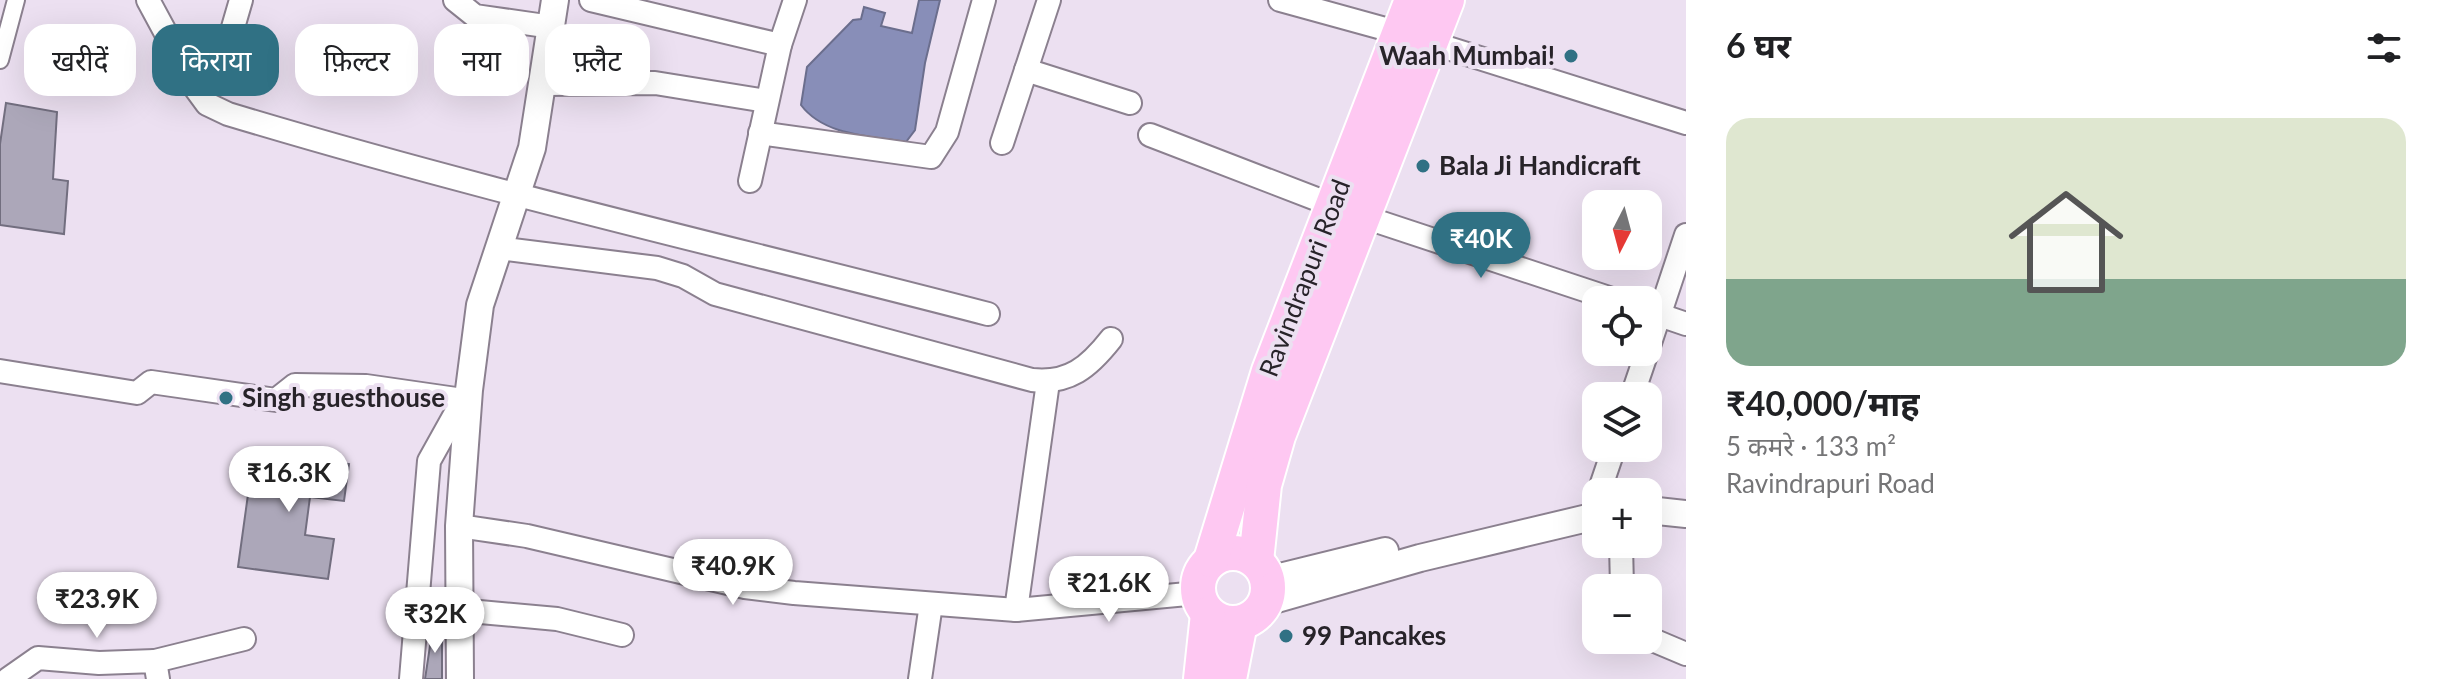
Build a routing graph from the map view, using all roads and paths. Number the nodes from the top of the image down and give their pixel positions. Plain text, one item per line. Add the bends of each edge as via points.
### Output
1 (16, 0) edge
2 (148, 0) edge
3 (241, 0) edge
4 (455, 0) edge
5 (555, 0) edge
6 (591, 0) edge
7 (795, 0) edge
8 (984, 0) edge
9 (1049, 0) edge
10 (1280, 0) edge
11 (1412, 0) edge
12 (1447, 0) edge
13 (161, 24) edge
14 (234, 24) edge
15 (552, 24) edge
16 (545, 26) edge
17 (1416, 38) junction
18 (780, 45) junction
19 (0, 60) edge
20 (1026, 70) junction
21 (650, 83) edge
22 (545, 84) edge
23 (202, 96) edge
24 (766, 101) junction
25 (1130, 103) dead end
26 (1686, 123) edge
27 (760, 133) junction
28 (1150, 135) dead end
29 (1002, 143) dead end
30 (750, 181) dead end
31 (515, 197) junction
32 (1347, 210) junction
33 (1686, 235) edge
34 (498, 248) junction
35 (1582, 289) edge
36 (1662, 294) edge
37 (988, 314) dead end
38 (1662, 316) edge
39 (1686, 324) edge
40 (1111, 339) dead end
41 (0, 371) edge
42 (1048, 382) junction
43 (466, 395) junction
44 (1662, 494) edge
45 (1686, 495) edge
46 (1582, 502) edge
47 (1662, 511) edge
48 (1686, 514) edge
49 (1582, 519) edge
50 (459, 526) junction
51 (1211, 560) junction
52 (1239, 595) junction
53 (931, 604) junction
54 (458, 610) junction
55 (1016, 610) junction
56 (622, 635) dead end
57 (244, 639) dead end
58 (1662, 644) edge
59 (1686, 654) edge
60 (157, 670) edge
61 (8, 679) edge
62 (411, 679) edge
63 (460, 679) edge
64 (920, 679) edge
65 (1201, 679) edge
66 (1229, 679) edge

1 - 19 street
2 - 13 street
3 - 14 street
4 - 16 street via 475,16
5 - 15 street
6 - 18 street
7 - 18 street
8 - 27 street via 943,144 931,157
9 - 20 street
10 - 17 street
11 - 17 main road, Ravindrapuri Road
12 - 17 main road, Ravindrapuri Road
17 - 26 street
17 - 32 main road, Ravindrapuri Road
18 - 24 street
20 - 25 street
20 - 29 street
21 - 24 street
22 - 31 street
23 - 31 street via 228,114
24 - 27 street
27 - 30 street
28 - 32 street
31 - 34 street
31 - 37 street via 760,253
32 - 35 street
32 - 51 main road, Ravindrapuri Road via 1269,371
32 - 52 main road, Ravindrapuri Road via 1264,485
33 - 36 street
34 - 42 street via 670,271 715,294 1002,374
34 - 43 street via 480,305
38 - 39 street
40 - 42 street via 1083,369
41 - 43 street via 137,393 151,382 276,400 295,385
42 - 55 street
43 - 50 street
43 - 62 street via 429,461
44 - 45 street
46 - 52 street
47 - 48 street
49 - 52 street
50 - 53 street via 587,548 745,587
50 - 54 street
51 - 52 main road via 1233,553
51 - 52 main road, Ravindrapuri Road via 1198,581
52 - 55 street
52 - 65 main road, Ravindrapuri Road
52 - 66 main road, Ravindrapuri Road
53 - 55 street
53 - 64 street
54 - 56 street via 557,619
54 - 63 street
57 - 60 street
58 - 59 street
60 - 61 street via 38,658

